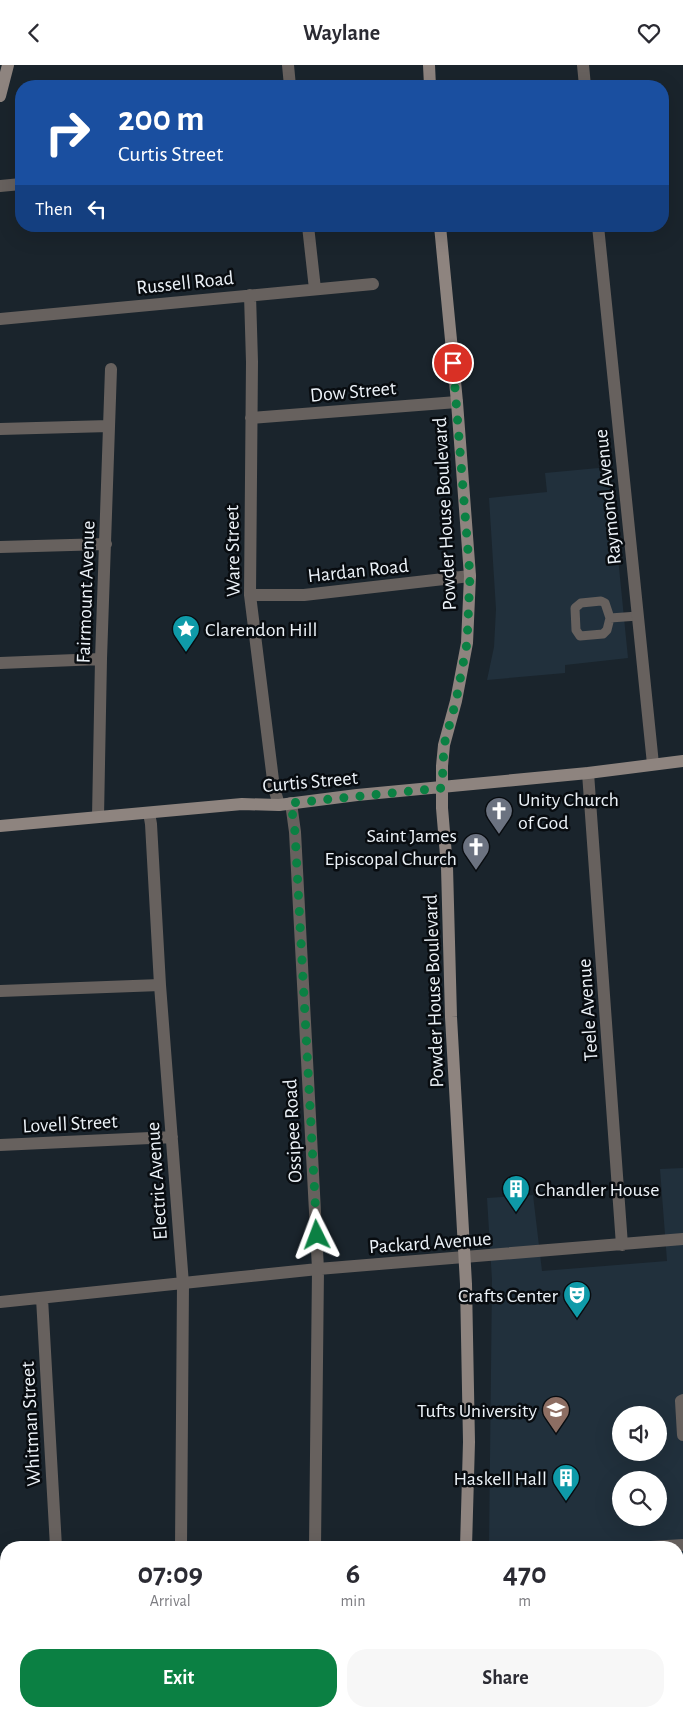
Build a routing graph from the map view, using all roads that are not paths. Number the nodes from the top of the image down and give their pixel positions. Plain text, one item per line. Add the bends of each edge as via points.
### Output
1 (8, 65) edge
2 (288, 65) edge
3 (429, 65) edge
4 (583, 65) edge
5 (289, 80) edge
6 (430, 80) edge
7 (584, 80) edge
8 (0, 96) edge
9 (15, 185) edge
10 (0, 186) edge
11 (309, 232) edge
12 (441, 232) edge
13 (599, 232) edge
14 (373, 284) dead end
15 (315, 289) junction
16 (250, 295) junction
17 (0, 319) edge
18 (111, 369) dead end
19 (457, 401) junction
20 (252, 418) junction
21 (109, 426) junction
22 (0, 429) edge
23 (106, 544) junction
24 (0, 547) edge
25 (470, 576) junction
26 (250, 595) junction
27 (638, 616) junction
28 (610, 619) junction
29 (101, 659) junction
30 (0, 663) edge
31 (683, 761) edge
32 (653, 764) junction
33 (588, 773) junction
34 (442, 788) junction
35 (285, 804) junction
36 (149, 813) junction
37 (98, 817) junction
38 (0, 826) edge
39 (160, 985) junction
40 (0, 991) edge
41 (172, 1137) junction
42 (0, 1145) edge
43 (683, 1239) edge
44 (622, 1245) junction
45 (465, 1257) junction
46 (318, 1269) junction
47 (183, 1284) junction
48 (42, 1298) junction
49 (0, 1301) edge
50 (683, 1400) edge
51 (683, 1435) edge
52 (56, 1541) edge
53 (181, 1541) edge
54 (315, 1541) edge
55 (466, 1541) edge

1 - 8 main road
2 - 5 street
3 - 6 main road
4 - 7 street
9 - 10 street
11 - 15 street
12 - 19 main road, Powder House Boulevard
13 - 27 street, Raymond Avenue
14 - 15 street, Russell Road
15 - 16 street, Russell Road
16 - 17 street, Russell Road
16 - 20 street, Ware Street
18 - 21 street, Fairmount Avenue
19 - 20 street, Dow Street
19 - 25 main road, Powder House Boulevard
20 - 26 street, Ware Street
21 - 22 street
21 - 23 street, Fairmount Avenue
23 - 24 street
23 - 29 street, Fairmount Avenue
25 - 26 street, Hardan Road via 304,595
25 - 34 main road, Powder House Boulevard via 467,643 444,745
26 - 35 street, Ware Street via 274,789
27 - 28 lane
27 - 32 street, Raymond Avenue
28 - 28 lane via 608,630 603,634 580,636 576,630 575,608 581,603 601,601 605,603
29 - 30 street
29 - 37 street, Fairmount Avenue
31 - 32 main road, Curtis Street
32 - 33 main road, Curtis Street
33 - 34 main road, Curtis Street
33 - 44 street, Teele Avenue
34 - 35 main road, Curtis Street
34 - 45 main road, Powder House Boulevard
35 - 36 main road, Curtis Street via 242,804
35 - 46 street, Ossipee Road via 295,832
36 - 37 main road, Curtis Street
36 - 39 street, Electric Avenue
37 - 38 main road, Curtis Street
39 - 40 street
39 - 41 street, Electric Avenue
41 - 42 street, Lovell Street
41 - 47 street, Electric Avenue
43 - 44 street, Packard Avenue
44 - 45 street, Packard Avenue
45 - 46 street, Packard Avenue
45 - 55 main road, Powder House Boulevard via 469,1442
46 - 47 street, Packard Avenue
46 - 54 street, Ossipee Road
47 - 48 street, Packard Avenue
47 - 53 street, Electric Avenue
48 - 49 street, Packard Avenue
48 - 52 street, Whitman Street
50 - 51 street

